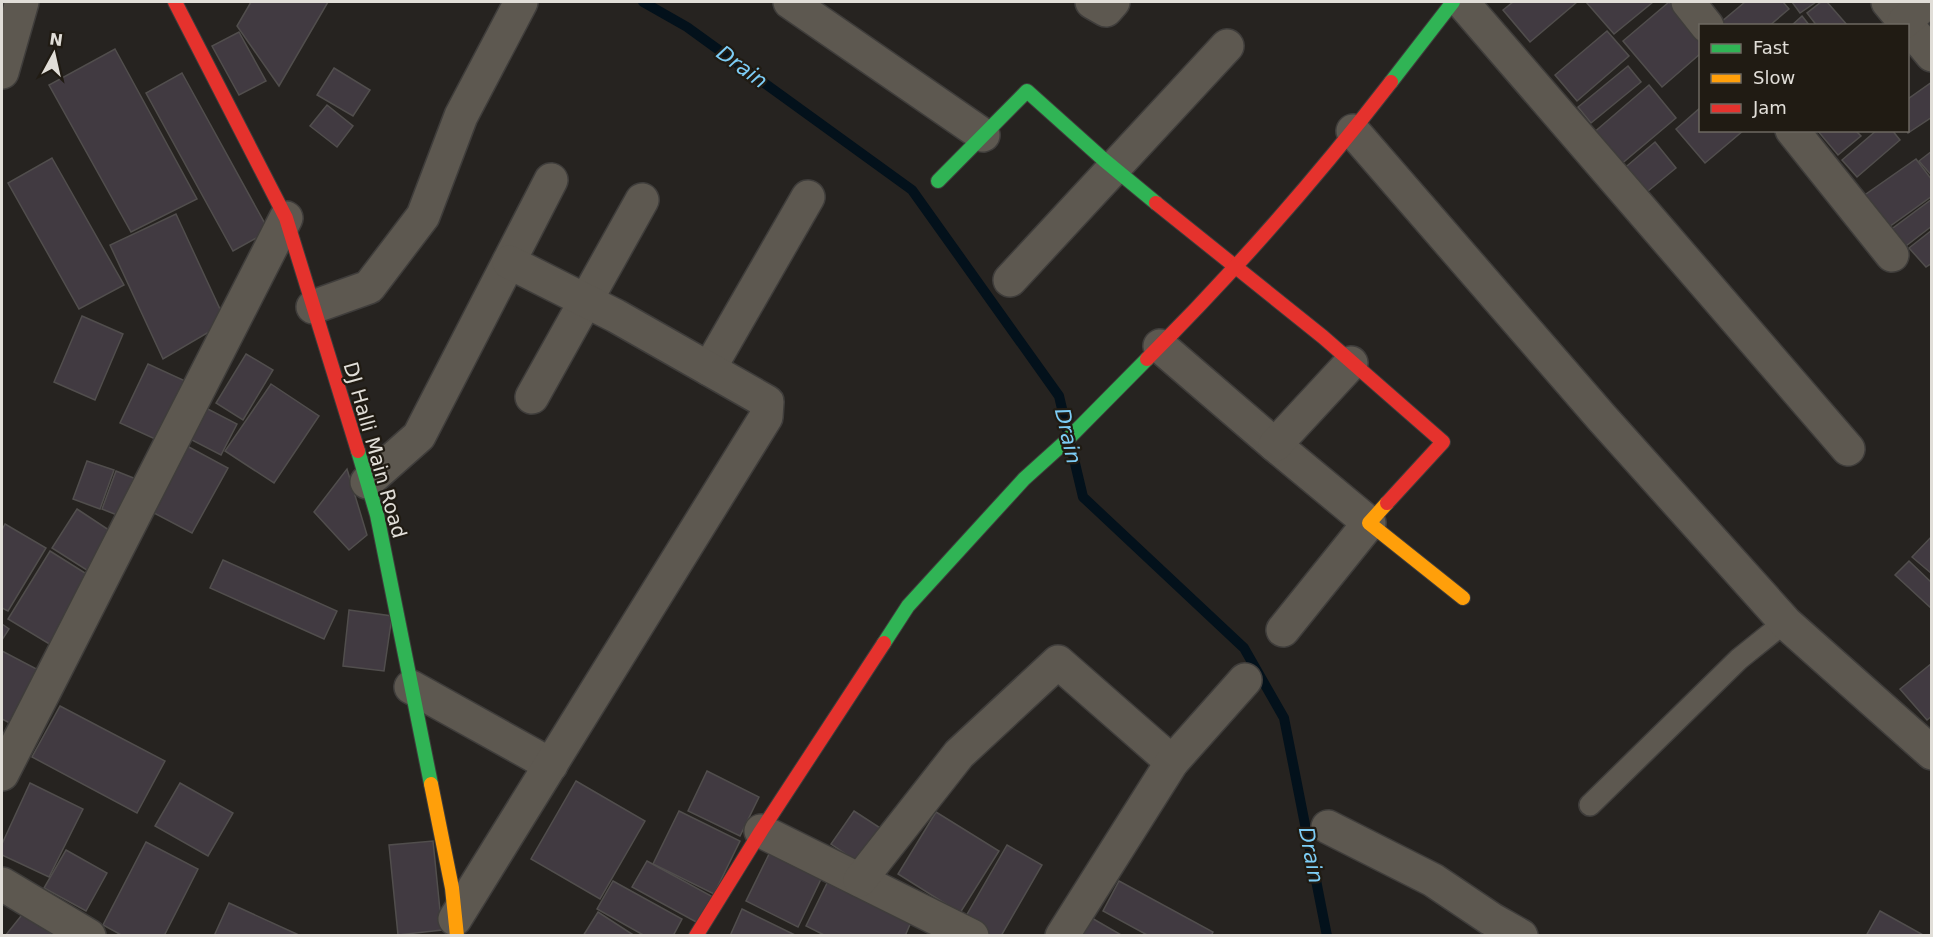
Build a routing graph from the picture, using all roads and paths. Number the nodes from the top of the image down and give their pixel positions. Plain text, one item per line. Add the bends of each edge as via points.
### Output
1 (22, 2) edge
2 (176, 2) edge
3 (521, 2) edge
4 (790, 2) edge
5 (1092, 2) edge
6 (1113, 2) edge
7 (1454, 2) edge
8 (1462, 2) edge
9 (1688, 2) edge
10 (1907, 8) edge
11 (1705, 24) edge
12 (1227, 46) dead end
13 (4, 55) edge
14 (1932, 55) edge
15 (1353, 131) junction
16 (1794, 132) edge
17 (982, 135) junction
18 (1113, 168) junction
19 (551, 180) dead end
20 (938, 180) dead end
21 (808, 197) dead end
22 (642, 200) dead end
23 (286, 218) junction
24 (1892, 255) dead end
25 (509, 262) junction
26 (1236, 267) junction
27 (1010, 280) dead end
28 (586, 301) junction
29 (313, 307) junction
30 (1160, 346) junction
31 (1351, 363) junction
32 (709, 369) junction
33 (532, 397) dead end
34 (1275, 445) junction
35 (1848, 449) dead end
36 (367, 482) junction
37 (1369, 523) junction
38 (1463, 598) dead end
39 (1785, 622) junction
40 (1282, 630) dead end
41 (1245, 680) dead end
42 (411, 687) junction
43 (1932, 753) edge
44 (1172, 762) junction
45 (551, 765) junction
46 (2, 774) edge
47 (1590, 805) dead end
48 (1328, 826) dead end
49 (761, 831) junction
50 (860, 880) junction
51 (2, 884) edge
52 (456, 927) edge
53 (89, 936) edge
54 (696, 936) edge
55 (972, 936) edge
56 (1062, 936) edge
57 (1521, 936) edge

1 - 13 street
2 - 23 street, DJ Halli Main Road
3 - 29 street via 461,117 423,216 369,287
4 - 17 street
5 - 6 street via 1106,10
7 - 15 street
8 - 35 street
9 - 11 street
10 - 14 street
12 - 18 street
15 - 26 street
15 - 39 street
16 - 24 street
17 - 18 street via 1027,91
17 - 20 street
18 - 26 street
18 - 27 street
19 - 25 street
21 - 32 street
22 - 28 street
23 - 29 street, DJ Halli Main Road
23 - 46 street
25 - 28 street
25 - 36 street via 419,436
26 - 30 street
26 - 31 street
28 - 32 street
28 - 33 street
29 - 36 street, DJ Halli Main Road
30 - 34 street
30 - 49 street via 1024,479 908,606
31 - 34 street
31 - 37 street via 1443,442
32 - 45 street via 767,402 766,417
34 - 37 street
36 - 42 street, DJ Halli Main Road
37 - 38 street
37 - 40 street
39 - 43 street
39 - 47 lane via 1738,659
41 - 44 street
42 - 45 street
42 - 52 street, DJ Halli Main Road via 452,888
44 - 50 street via 1058,662 959,754
44 - 56 street
45 - 52 street
48 - 57 street via 1433,880
49 - 50 street
49 - 54 street
50 - 55 street
51 - 53 street

